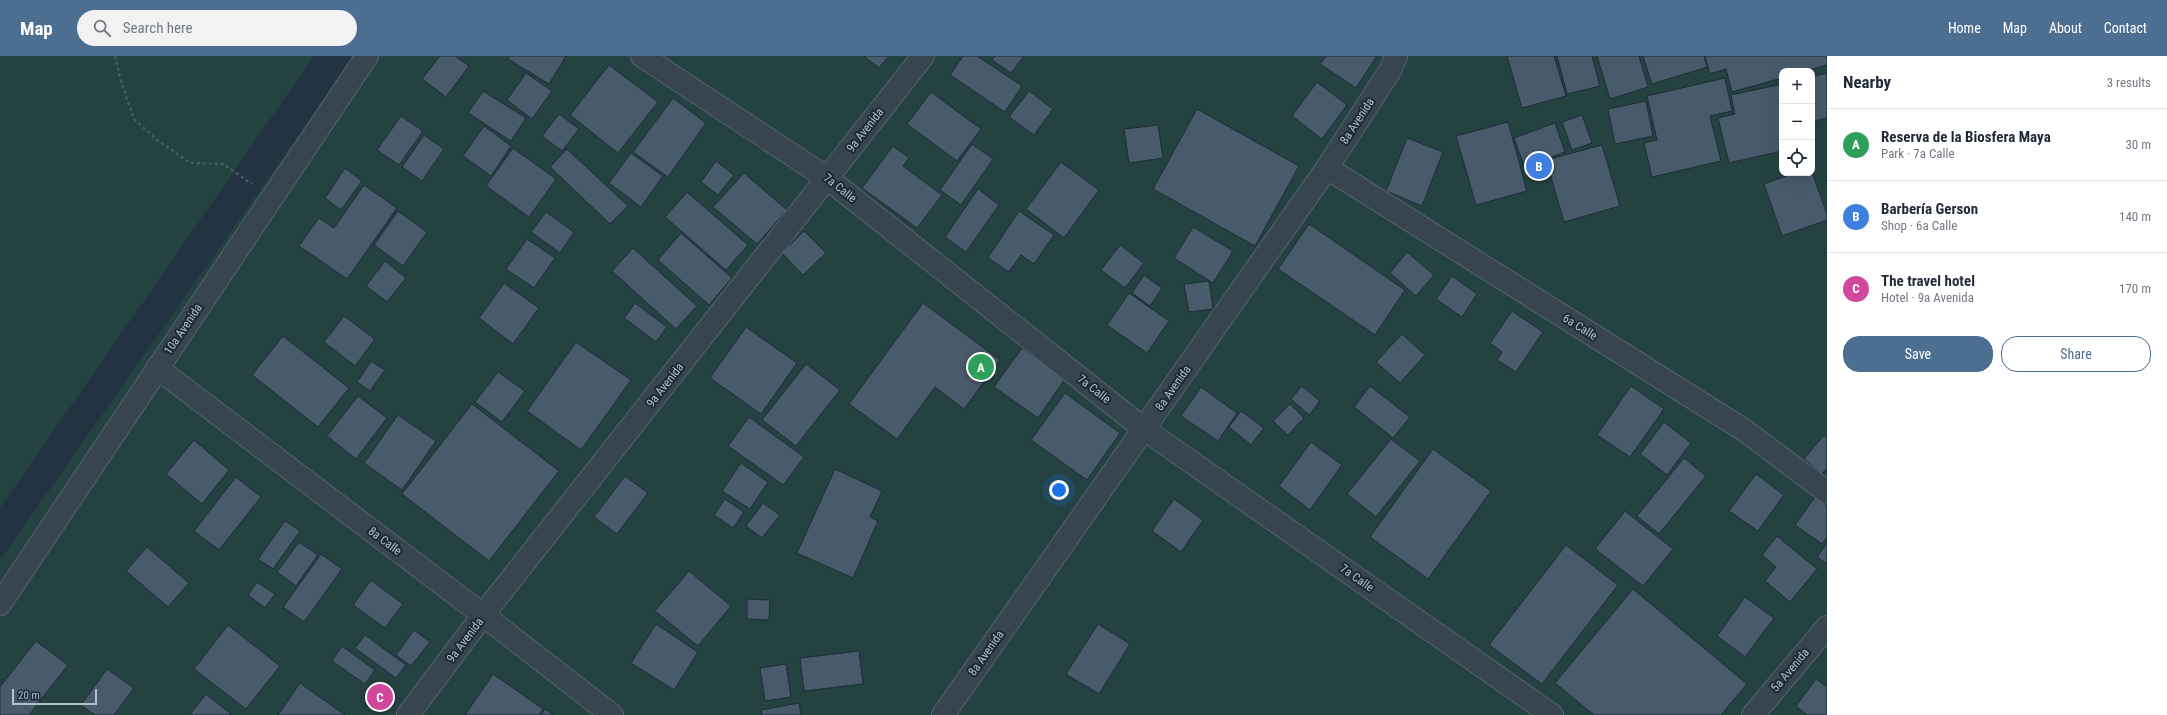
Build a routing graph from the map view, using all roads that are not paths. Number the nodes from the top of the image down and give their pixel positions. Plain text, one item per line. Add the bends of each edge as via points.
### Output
1 (367, 56) edge
2 (642, 56) edge
3 (923, 56) edge
4 (1396, 56) edge
5 (1327, 168) junction
6 (827, 178) junction
7 (157, 368) junction
8 (1144, 429) junction
9 (1827, 492) edge
10 (0, 604) edge
11 (483, 615) junction
12 (1827, 627) edge
13 (408, 715) edge
14 (612, 715) edge
15 (942, 715) edge
16 (1552, 715) edge
17 (1753, 715) edge

1 - 7 street, 10a Avenida
2 - 6 street, 7a Calle
3 - 6 street, 9a Avenida
4 - 5 street, 8a Avenida via 1391,69
5 - 8 street, 8a Avenida
5 - 9 street, 6a Calle via 1744,430
6 - 8 street, 7a Calle
6 - 11 street, 9a Avenida
7 - 10 street, 10a Avenida
7 - 11 street, 8a Calle
8 - 15 street, 8a Avenida
8 - 16 street, 7a Calle
11 - 13 street, 9a Avenida
11 - 14 street, 8a Calle
12 - 17 street, 5a Avenida

